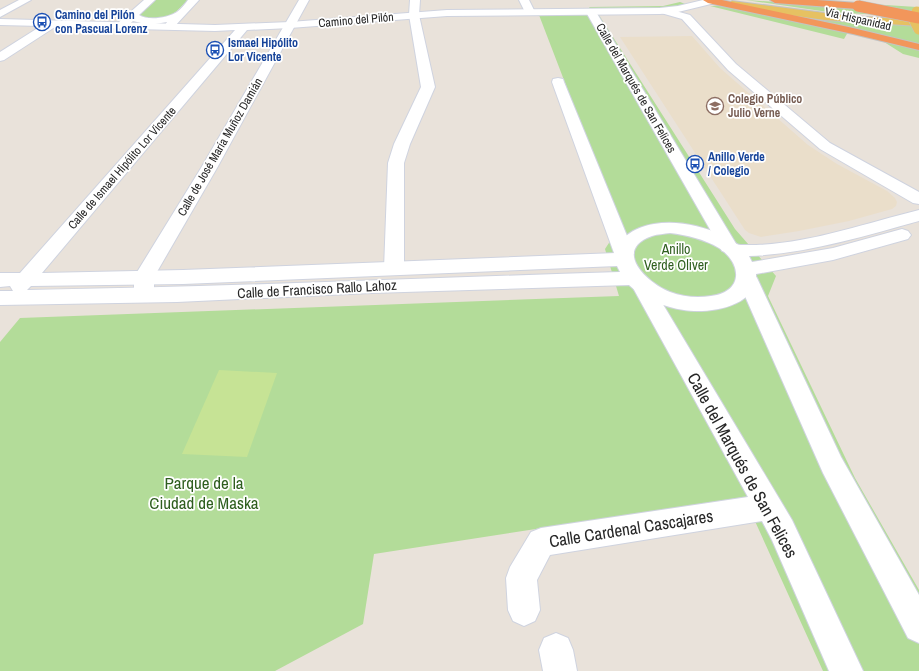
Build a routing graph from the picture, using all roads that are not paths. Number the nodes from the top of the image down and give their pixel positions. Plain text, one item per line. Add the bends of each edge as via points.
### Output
1 (26, 0) edge
2 (150, 0) edge
3 (194, 0) edge
4 (304, 0) edge
5 (524, 0) edge
6 (738, 0) edge
7 (775, 0) edge
8 (713, 1) edge
9 (414, 7) edge
10 (665, 11) junction
11 (530, 12) junction
12 (591, 12) junction
13 (0, 14) edge
14 (133, 15) junction
15 (179, 15) junction
16 (919, 15) edge
17 (0, 22) edge
18 (919, 23) edge
19 (52, 24) junction
20 (290, 25) junction
21 (120, 26) junction
22 (167, 27) junction
23 (244, 27) junction
24 (919, 29) edge
25 (919, 47) edge
26 (5, 50) edge
27 (0, 57) edge
28 (558, 82) dead end
29 (919, 199) edge
30 (919, 215) edge
31 (919, 230) edge
32 (731, 249) junction
33 (624, 256) junction
34 (394, 268) junction
35 (746, 274) junction
36 (0, 280) edge
37 (25, 280) junction
38 (638, 282) junction
39 (144, 286) junction
40 (3, 302) edge
41 (769, 507) junction
42 (524, 610) dead end
43 (919, 627) edge
44 (846, 671) edge

1 - 13 street
2 - 14 street
3 - 15 street
4 - 20 street, Calle de José María Muñoz Damián
5 - 11 street
6 - 16 main road via 869,17
7 - 16 highway, Vía Hispanidad, bridge via 858,6
8 - 10 street, Camino del Pilón
8 - 18 main road via 819,17
8 - 25 highway, Vía Hispanidad
9 - 11 street, Camino del Pilón
9 - 20 street, Camino del Pilón
9 - 34 street via 428,87 396,163
10 - 12 street, Camino del Pilón
10 - 29 street via 686,17 732,67 825,146
11 - 12 street, Camino del Pilón
12 - 32 street, Calle del Marqués de San Felices
14 - 15 street via 137,19 147,20 160,20
14 - 21 street
15 - 22 street
16 - 24 main road, bridge via 915,17
17 - 19 street, Camino del Pilón
19 - 21 street, Camino del Pilón
19 - 26 street
20 - 23 street, Camino del Pilón
20 - 39 street, Calle de José María Muñoz Damián
21 - 22 street, Camino del Pilón
22 - 23 street, Camino del Pilón
23 - 37 street, Calle de Ismael Hipólito Lor Vicente
26 - 27 street
28 - 33 street
30 - 32 street via 808,242 762,250
31 - 35 street via 833,254
32 - 33 street via 701,233 670,228 656,229 639,235 628,245
32 - 35 street via 742,260
33 - 34 street, Calle de Francisco Rallo Lahoz via 596,262
33 - 38 street via 627,268
34 - 39 street, Calle de Francisco Rallo Lahoz
35 - 38 street, Calle de Francisco Rallo Lahoz via 743,288 736,296 724,302 705,305 683,303 661,296
35 - 43 street via 832,465
36 - 37 street, Calle de Francisco Rallo Lahoz
37 - 39 street, Calle de Francisco Rallo Lahoz
37 - 40 street, Calle de Ismael Hipólito Lor Vicente
38 - 39 street, Calle de Francisco Rallo Lahoz
38 - 41 street, Calle del Marqués de San Felices
39 - 40 street, Calle de Francisco Rallo Lahoz
41 - 42 street, Calle Cardenal Cascajares via 541,542 521,578
41 - 44 street, Calle del Marqués de San Felices

